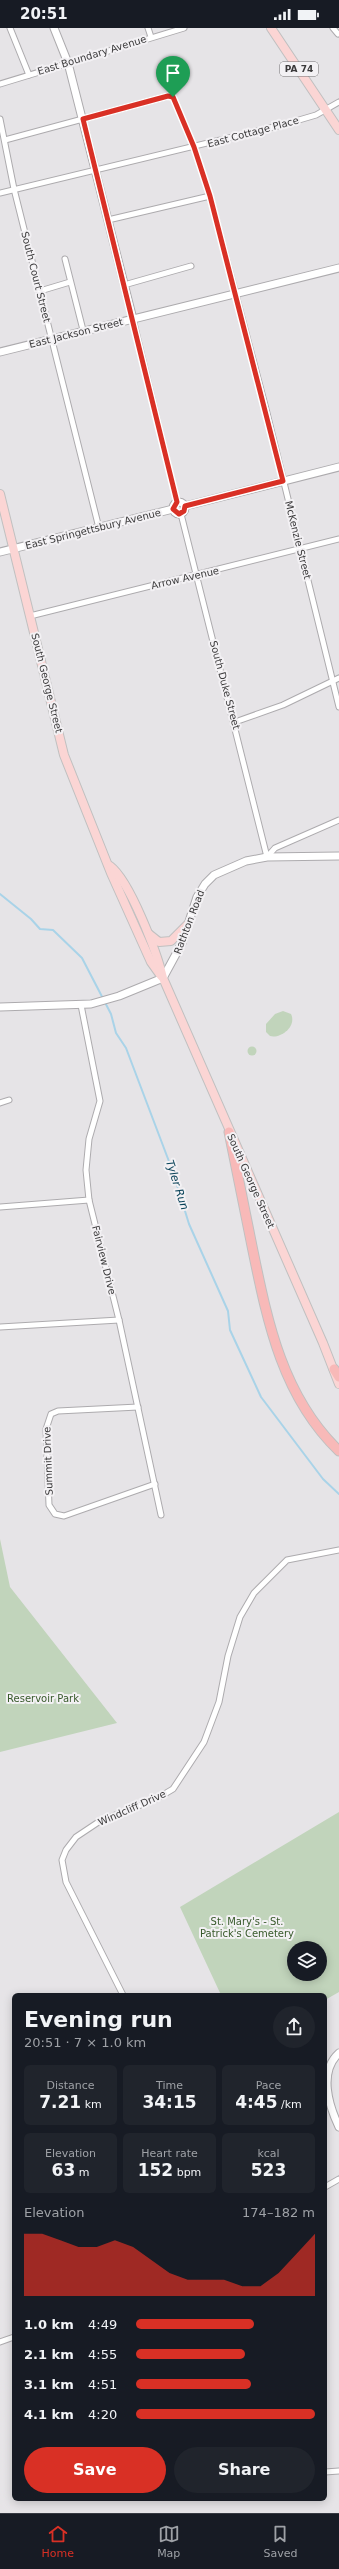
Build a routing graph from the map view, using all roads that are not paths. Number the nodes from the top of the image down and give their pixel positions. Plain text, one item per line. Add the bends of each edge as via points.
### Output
1 (10, 28) edge
2 (54, 28) edge
3 (148, 28) edge
4 (184, 28) edge
5 (271, 28) edge
6 (333, 28) edge
7 (338, 34) dead end
8 (152, 37) junction
9 (68, 63) junction
10 (29, 75) junction
11 (0, 84) edge
12 (339, 102) edge
13 (326, 111) junction
14 (0, 119) edge
15 (83, 119) junction
16 (339, 130) edge
17 (5, 140) junction
18 (194, 147) junction
19 (97, 171) junction
20 (14, 189) junction
21 (0, 193) edge
22 (210, 196) junction
23 (108, 220) junction
24 (65, 258) dead end
25 (190, 266) dead end
26 (339, 268) edge
27 (70, 282) junction
28 (124, 285) junction
29 (40, 292) junction
30 (234, 295) junction
31 (133, 319) junction
32 (83, 330) junction
33 (51, 339) junction
34 (0, 352) edge
35 (339, 467) edge
36 (283, 481) junction
37 (0, 494) edge
38 (177, 502) junction
39 (185, 506) junction
40 (173, 509) junction
41 (181, 514) junction
42 (99, 528) junction
43 (339, 539) edge
44 (300, 548) junction
45 (14, 549) junction
46 (0, 552) edge
47 (196, 576) junction
48 (30, 616) junction
49 (339, 678) edge
50 (333, 682) junction
51 (339, 707) edge
52 (234, 722) junction
53 (339, 820) edge
54 (339, 856) edge
55 (267, 857) junction
56 (110, 866) junction
57 (188, 924) junction
58 (147, 933) junction
59 (163, 978) junction
60 (81, 1005) junction
61 (0, 1007) edge
62 (8, 1100) dead end
63 (0, 1103) edge
64 (229, 1132) junction
65 (89, 1200) junction
66 (0, 1207) edge
67 (119, 1320) junction
68 (0, 1327) edge
69 (334, 1369) junction
70 (339, 1377) edge
71 (339, 1384) edge
72 (138, 1407) junction
73 (339, 1452) edge
74 (155, 1484) junction
75 (161, 1515) dead end
76 (339, 1550) edge
77 (122, 1993) edge
78 (339, 2053) edge
79 (339, 2127) edge
80 (339, 2179) edge
81 (327, 2186) edge
82 (12, 2338) edge
83 (0, 2342) edge
84 (339, 2471) edge
85 (327, 2472) edge

1 - 10 street
2 - 9 street
3 - 8 street
4 - 8 street, East Boundary Avenue
5 - 13 main road, PA 74
6 - 7 street
8 - 9 street, East Boundary Avenue
9 - 10 street, East Boundary Avenue
9 - 15 street
10 - 11 street, East Boundary Avenue
12 - 13 street, East Cottage Place
13 - 16 main road, PA 74
13 - 18 street, East Cottage Place
14 - 17 street, South Court Street
15 - 17 street
15 - 18 street, McKenzie Street via 168,96 173,97
15 - 19 street
17 - 20 street, South Court Street
18 - 19 street, East Cottage Place
18 - 22 street, McKenzie Street
19 - 20 street, East Cottage Place
19 - 23 street
20 - 21 street, East Cottage Place
20 - 29 street, South Court Street
22 - 23 street
22 - 30 street, McKenzie Street
23 - 28 street
24 - 27 street
25 - 28 street
26 - 30 street, East Jackson Street
27 - 29 street
27 - 32 street
28 - 31 street
29 - 33 street, South Court Street
30 - 31 street, East Jackson Street
30 - 36 street, McKenzie Street via 248,340
31 - 32 street, East Jackson Street
31 - 38 street
32 - 33 street, East Jackson Street
33 - 34 street, East Jackson Street
33 - 42 street, South Court Street
35 - 36 street
36 - 39 street
36 - 44 street, McKenzie Street
37 - 45 main road, South George Street
38 - 39 street
38 - 40 street, East Springettsbury Avenue
39 - 41 street
40 - 41 street, East Springettsbury Avenue via 177,514
40 - 42 street, East Springettsbury Avenue
41 - 47 street, South Duke Street
42 - 45 street, East Springettsbury Avenue
43 - 44 street, Arrow Avenue
44 - 47 street, Arrow Avenue
44 - 50 street, McKenzie Street
45 - 46 street, East Springettsbury Avenue
45 - 48 main road, South George Street
47 - 48 street, Arrow Avenue
47 - 52 street, South Duke Street
48 - 56 main road, South George Street via 64,755
49 - 50 street
50 - 51 street, McKenzie Street
50 - 52 street via 283,705
52 - 55 street, South Duke Street
53 - 55 street via 275,848
54 - 55 street, Rathton Road
55 - 57 street, Rathton Road via 246,861 214,875 197,897
56 - 58 main road, South George Street via 117,871
56 - 59 main road, South George Street via 151,962
57 - 58 main road via 175,938 165,943 154,940
57 - 59 street, Rathton Road via 174,960
58 - 59 main road, South George Street
59 - 60 street via 108,1000
59 - 64 main road, South George Street
60 - 61 street
60 - 65 street, Fairview Drive via 100,1101 89,1139 86,1170
62 - 63 street
64 - 69 main road, South George Street
64 - 73 highway via 264,1301 279,1358 303,1404
65 - 66 street
65 - 67 street, Fairview Drive
67 - 68 street
67 - 72 street, Fairview Drive
69 - 70 highway
69 - 71 main road, South George Street
72 - 74 street, Fairview Drive
72 - 74 street, Summit Drive via 58,1411 51,1414 46,1429 49,1504 55,1514 64,1516
74 - 75 street, Fairview Drive
76 - 77 street, Windcliff Drive via 287,1560 254,1593 240,1617 228,1656 219,1702 204,1742 174,1789 156,1800 100,1821 76,1837 66,1850 62,1860 66,1882
78 - 79 street via 327,2081 328,2099
80 - 81 street
82 - 83 street
84 - 85 street

